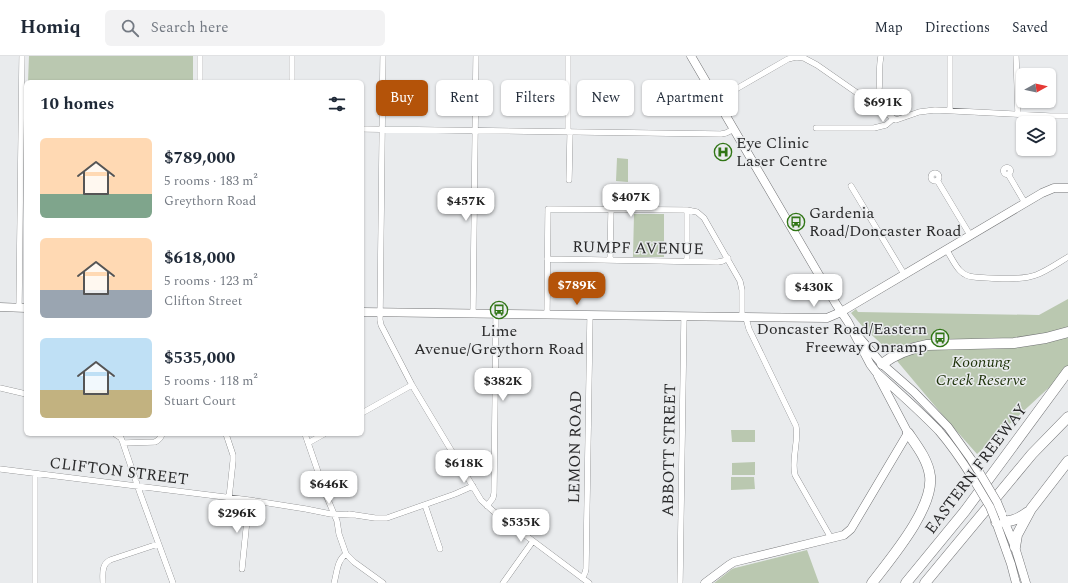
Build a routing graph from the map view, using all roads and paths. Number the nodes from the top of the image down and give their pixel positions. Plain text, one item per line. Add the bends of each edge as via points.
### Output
1 (22, 56) edge
2 (200, 56) edge
3 (292, 56) edge
4 (383, 56) edge
5 (476, 56) edge
6 (568, 56) edge
7 (691, 56) edge
8 (881, 56) edge
9 (950, 56) edge
10 (1016, 56) edge
11 (813, 59) edge
12 (200, 80) edge
13 (292, 80) edge
14 (705, 80) edge
15 (738, 87) edge
16 (873, 104) junction
17 (950, 110) junction
18 (1018, 114) junction
19 (888, 115) junction
20 (726, 116) edge
21 (1068, 116) edge
22 (893, 119) junction
23 (877, 127) junction
24 (816, 128) dead end
25 (364, 129) edge
26 (383, 129) junction
27 (734, 129) junction
28 (476, 131) junction
29 (569, 132) junction
30 (24, 148) edge
31 (1008, 174) dead end
32 (569, 180) dead end
33 (937, 180) dead end
34 (851, 186) dead end
35 (1068, 188) edge
36 (1025, 203) junction
37 (611, 210) junction
38 (687, 210) junction
39 (23, 224) edge
40 (970, 235) junction
41 (946, 249) junction
42 (1068, 256) edge
43 (728, 258) junction
44 (548, 259) junction
45 (610, 260) junction
46 (687, 262) junction
47 (904, 274) junction
48 (0, 307) edge
49 (23, 308) edge
50 (364, 312) edge
51 (840, 312) junction
52 (380, 313) junction
53 (473, 314) junction
54 (496, 314) junction
55 (547, 315) junction
56 (590, 316) junction
57 (684, 317) junction
58 (744, 318) junction
59 (851, 328) junction
60 (1068, 332) edge
61 (882, 364) junction
62 (1068, 371) edge
63 (876, 372) junction
64 (412, 385) junction
65 (0, 388) edge
66 (24, 394) edge
67 (364, 412) edge
68 (1068, 417) edge
69 (908, 433) junction
70 (118, 436) edge
71 (162, 436) edge
72 (227, 436) edge
73 (306, 436) edge
74 (320, 436) edge
75 (123, 443) junction
76 (308, 443) junction
77 (1068, 461) edge
78 (0, 469) edge
79 (35, 474) junction
80 (137, 486) junction
81 (474, 488) junction
82 (229, 498) junction
83 (249, 500) junction
84 (485, 504) junction
85 (425, 505) junction
86 (1031, 509) junction
87 (332, 512) junction
88 (1001, 520) junction
89 (831, 538) junction
90 (533, 541) junction
91 (158, 544) junction
92 (1015, 547) junction
93 (440, 549) dead end
94 (346, 554) junction
95 (242, 569) dead end
96 (582, 578) junction
97 (34, 583) edge
98 (103, 583) edge
99 (173, 583) edge
100 (334, 583) edge
101 (384, 583) edge
102 (503, 583) edge
103 (589, 583) edge
104 (680, 583) edge
105 (705, 583) edge
106 (872, 583) edge
107 (906, 583) edge
108 (925, 583) edge
109 (1016, 583) edge
110 (1026, 583) edge

1 - 30 street
2 - 12 street
3 - 13 street
4 - 26 street
5 - 28 street
6 - 29 street
7 - 14 main road
8 - 16 street via 878,96
9 - 17 street
10 - 18 street
11 - 15 street via 799,57 783,60
11 - 16 street
16 - 19 street
17 - 18 street
17 - 22 street via 924,111
18 - 21 street
19 - 22 street
19 - 23 street
20 - 27 main road
22 - 23 street via 886,125
23 - 24 street
25 - 26 street
26 - 28 street
26 - 52 street
27 - 29 street via 721,134
27 - 51 main road
28 - 29 street
28 - 53 street
29 - 32 street
30 - 39 street
31 - 36 street
33 - 40 street
34 - 47 street
35 - 36 main road via 1050,189
36 - 40 main road
37 - 38 street
37 - 44 street via 548,209
37 - 45 street
38 - 43 street via 702,215
38 - 46 street
39 - 49 street
40 - 41 main road
41 - 42 street via 962,273 969,277 1027,278 1039,274
41 - 47 main road
43 - 46 street, RUMPF AVENUE via 718,262
43 - 58 street via 741,283
44 - 45 street, RUMPF AVENUE
44 - 55 street
45 - 46 street, RUMPF AVENUE
47 - 51 main road
48 - 49 main road
50 - 52 main road
51 - 58 main road via 827,318
51 - 59 main road
52 - 53 main road
52 - 64 street via 381,325
53 - 54 main road
54 - 55 main road
54 - 84 street via 493,488
55 - 56 main road
56 - 57 main road
56 - 96 street, LEMON ROAD via 586,569
57 - 58 main road
57 - 104 street, ABBOTT STREET
58 - 89 street via 796,426 795,475
59 - 61 main road
59 - 63 main road
60 - 61 highway via 1014,343 918,346
61 - 63 main road
61 - 88 main road, bridge via 948,427 978,470 996,502
62 - 107 highway, EASTERN FREEWAY via 965,511
63 - 69 main road
63 - 88 main road, bridge via 940,433
64 - 67 street
64 - 81 street
65 - 66 street
68 - 108 highway, EASTERN FREEWAY via 1032,454
69 - 89 main road via 850,531
69 - 106 highway via 924,457 930,477 930,488 924,508
70 - 75 street
71 - 75 street via 155,442
72 - 82 street via 233,455
73 - 76 street
74 - 76 street
75 - 80 street
76 - 87 street via 327,504
77 - 86 highway
78 - 79 street, CLIFTON STREET
79 - 80 street, CLIFTON STREET
79 - 97 street
80 - 82 street, CLIFTON STREET
80 - 91 street
81 - 84 street
81 - 85 street, CLIFTON STREET
82 - 83 street, CLIFTON STREET
83 - 87 street, CLIFTON STREET
83 - 95 street
84 - 90 street
85 - 87 street, CLIFTON STREET via 385,518
85 - 93 street
86 - 88 highway via 1010,522
86 - 92 highway via 1017,535
87 - 94 street
88 - 92 main road
88 - 109 main road
89 - 105 main road via 734,562
90 - 96 street
90 - 102 street
91 - 98 street via 106,562 103,566
91 - 99 street
92 - 110 main road
94 - 100 street via 340,561
94 - 101 street
96 - 103 street

